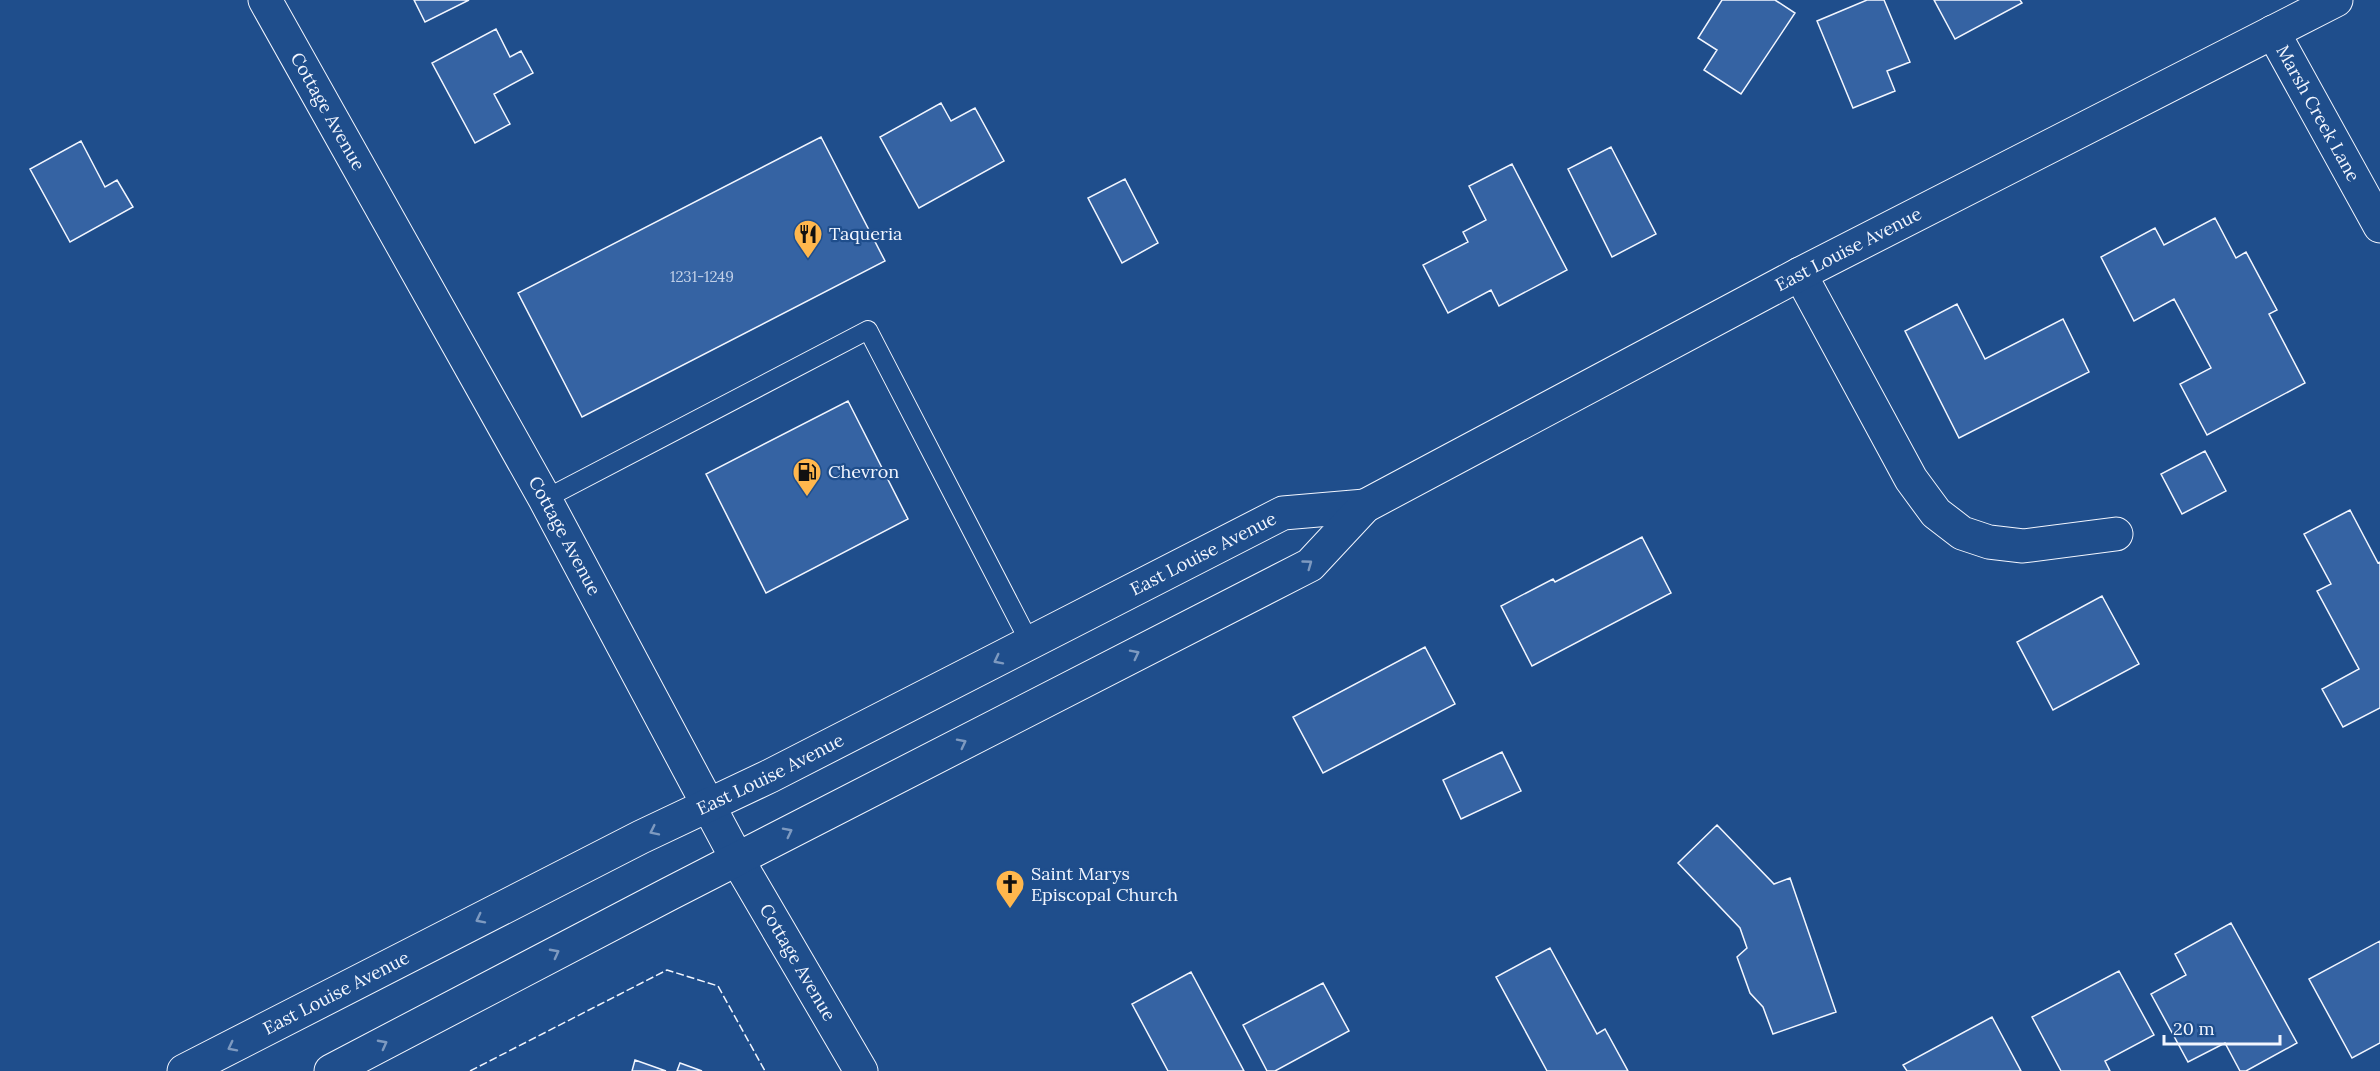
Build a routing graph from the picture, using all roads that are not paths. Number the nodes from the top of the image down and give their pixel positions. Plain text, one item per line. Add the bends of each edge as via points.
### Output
1 (265, 0) edge
2 (2336, 0) edge
3 (2273, 32) junction
4 (2380, 226) edge
5 (1800, 274) junction
6 (545, 499) junction
7 (1365, 507) junction
8 (2116, 534) dead end
9 (1030, 643) junction
10 (707, 805) junction
11 (736, 859) junction
12 (184, 1071) edge
13 (331, 1071) edge
14 (861, 1071) edge

1 - 6 street, Cottage Avenue
2 - 3 street, East Louise Avenue
3 - 4 street, Marsh Creek Lane
3 - 5 street, East Louise Avenue
5 - 7 street, East Louise Avenue
5 - 8 street via 1911,479 1936,513 1962,533 2001,544 2023,546
6 - 9 lane via 868,330
6 - 10 street, Cottage Avenue
7 - 9 street, East Louise Avenue via 1283,513
11 -> 7 street, East Louise Avenue via 1310,565
9 -> 10 street, East Louise Avenue
10 - 11 street, Cottage Avenue
10 -> 12 street, East Louise Avenue
13 -> 11 street, East Louise Avenue
11 - 14 street, Cottage Avenue

